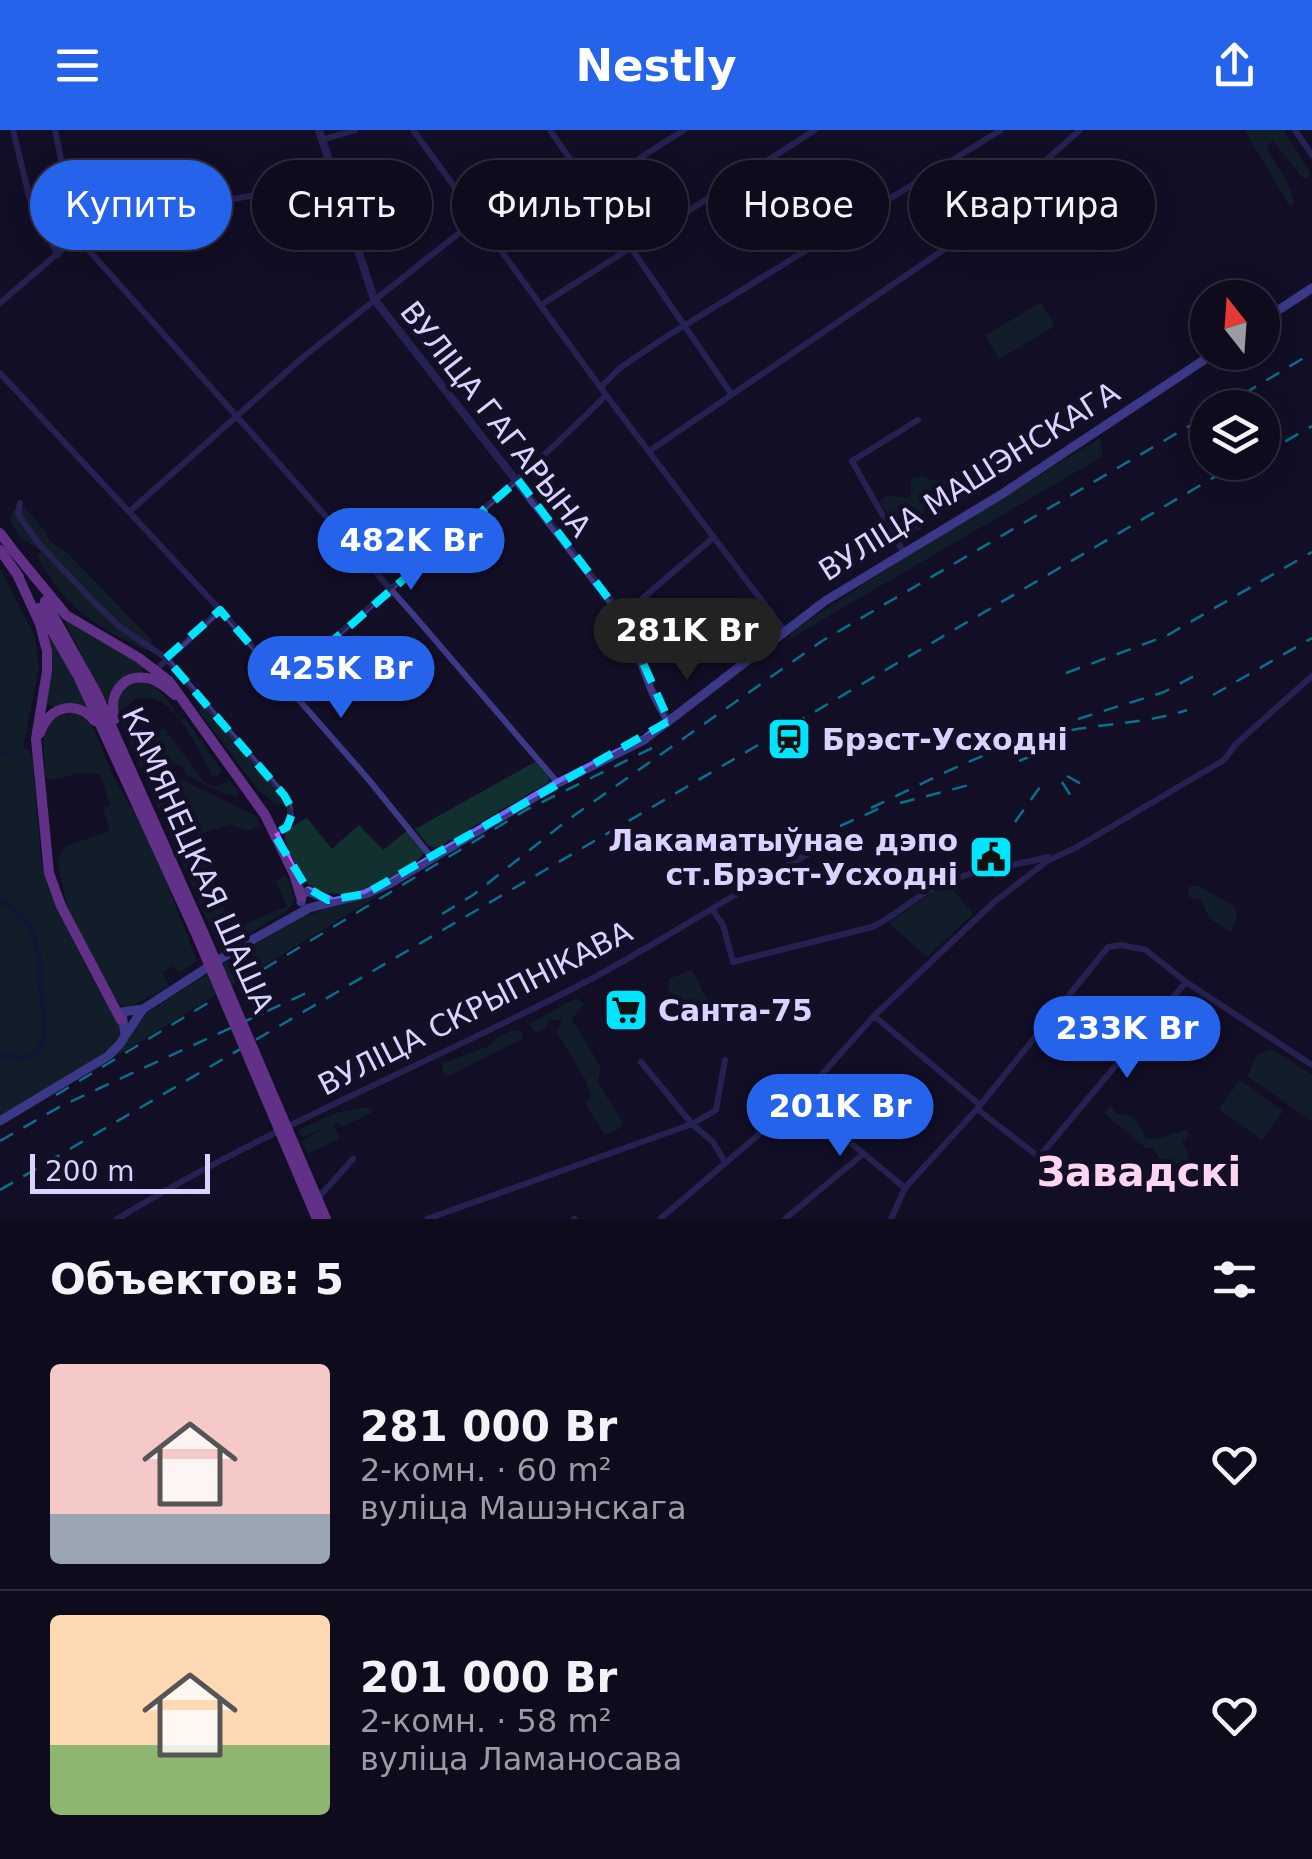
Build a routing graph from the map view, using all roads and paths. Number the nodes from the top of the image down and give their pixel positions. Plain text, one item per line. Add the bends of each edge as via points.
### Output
1 (13, 130) edge
2 (55, 130) edge
3 (318, 130) edge
4 (355, 130) edge
5 (413, 130) edge
6 (550, 130) edge
7 (684, 130) edge
8 (814, 130) edge
9 (1001, 130) edge
10 (1080, 130) edge
11 (1295, 130) edge
12 (322, 140) junction
13 (1312, 155) edge
14 (61, 160) edge
15 (328, 160) edge
16 (571, 160) edge
17 (637, 160) edge
18 (452, 183) edge
19 (688, 210) edge
20 (452, 238) edge
21 (64, 250) edge
22 (89, 250) edge
23 (357, 250) edge
24 (501, 250) edge
25 (625, 250) edge
26 (634, 250) edge
27 (58, 255) junction
28 (1312, 288) edge
29 (374, 299) junction
30 (0, 303) edge
31 (541, 305) junction
32 (1280, 310) edge
33 (686, 326) junction
34 (1190, 369) edge
35 (0, 373) edge
36 (601, 387) junction
37 (730, 392) junction
38 (606, 395) junction
39 (235, 416) junction
40 (918, 420) dead end
41 (650, 450) junction
42 (518, 480) junction
43 (20, 503) dead end
44 (129, 512) junction
45 (0, 533) edge
46 (714, 537) junction
47 (6, 549) edge
48 (904, 553) junction
49 (16, 572) junction
50 (388, 588) junction
51 (220, 610) junction
52 (622, 616) junction
53 (784, 630) junction
54 (166, 658) junction
55 (156, 670) junction
56 (1312, 676) edge
57 (284, 683) junction
58 (179, 698) junction
59 (669, 721) junction
60 (36, 748) junction
61 (131, 778) junction
62 (558, 783) junction
63 (850, 832) dead end
64 (274, 834) junction
65 (1062, 852) junction
66 (432, 858) junction
67 (308, 900) junction
68 (712, 908) junction
69 (200, 935) junction
70 (1186, 982) junction
71 (126, 1013) junction
72 (874, 1016) junction
73 (135, 1022) junction
74 (124, 1035) junction
75 (725, 1060) dead end
76 (641, 1062) dead end
77 (1312, 1065) edge
78 (799, 1100) junction
79 (978, 1107) junction
80 (0, 1121) edge
81 (692, 1124) junction
82 (863, 1154) junction
83 (353, 1159) dead end
84 (725, 1162) junction
85 (905, 1188) junction
86 (311, 1217) edge
87 (118, 1219) edge
88 (326, 1219) edge
89 (427, 1219) edge
90 (660, 1219) edge
91 (784, 1219) edge
92 (891, 1219) edge

1 - 27 street via 32,208
2 - 14 street
3 - 12 street, ВУЛІЦА ГАГАРЫНА
4 - 12 street
5 - 18 street
6 - 16 street
7 - 17 street
8 - 19 street
9 - 33 street
10 - 37 street via 950,246
11 - 13 street
12 - 15 street, ВУЛІЦА ГАГАРЫНА
20 - 29 street
21 - 27 street
22 - 39 street
23 - 29 street, ВУЛІЦА ГАГАРЫНА
24 - 31 street
25 - 31 street
26 - 33 street
27 - 30 street
28 - 32 main road
29 - 39 street
29 - 42 street, ВУЛІЦА ГАГАРЫНА
31 - 36 street
33 - 36 street
33 - 37 street
34 - 48 main road, ВУЛІЦА МАШЭНСКАГА
35 - 44 street
36 - 38 street
37 - 41 street
38 - 41 street
38 - 42 street
39 - 44 street
39 - 50 street
40 - 48 street via 852,461
41 - 46 street
42 - 50 street
42 - 52 street, ВУЛІЦА ГАГАРЫНА
43 - 54 street via 18,514 38,543 120,627
44 - 51 street
45 - 47 main road, КАМЯНЕЦКАЯ ШАША
46 - 52 street
46 - 53 street
47 - 49 main road, КАМЯНЕЦКАЯ ШАША
47 - 55 main road via 66,615
47 - 61 main road, КАМЯНЕЦКАЯ ШАША via 76,652
48 - 53 main road, ВУЛІЦА МАШЭНСКАГА
49 - 60 main road via 47,651
49 - 61 main road, КАМЯНЕЦКАЯ ШАША
50 - 57 street
50 - 62 street
51 - 54 street
51 - 57 street
52 - 59 street, ВУЛІЦА ГАГАРЫНА
53 - 59 main road, ВУЛІЦА МАШЭНСКАГА
54 - 55 street
54 - 64 street via 288,802 289,821
55 - 58 main road
56 - 65 street via 1224,760
57 - 66 street
58 - 61 main road via 143,678 127,680 114,694 113,713 133,762
58 - 64 main road
59 - 62 main road, ВУЛІЦА МАШЭНСКАГА
60 - 61 main road via 50,714 79,709
60 - 71 main road via 54,890 87,959
61 - 69 main road, КАМЯНЕЦКАЯ ШАША
62 - 66 main road, ВУЛІЦА МАШЭНСКАГА
63 - 68 street, ВУЛІЦА СКРЫПНІКАВА
64 - 67 main road
65 - 68 street via 936,886 872,928 732,962
65 - 72 street via 993,903
66 - 67 main road, ВУЛІЦА МАШЭНСКАГА via 384,886 342,899
67 - 71 main road
68 - 87 street, ВУЛІЦА СКРЫПНІКАВА via 601,974 254,1141
69 - 86 main road, КАМЯНЕЦКАЯ ШАША, bridge
69 - 88 main road, КАМЯНЕЦКАЯ ШАША, bridge
70 - 77 street
70 - 79 street via 1146,950 1108,948
70 - 79 street via 1039,1157
71 - 73 main road
71 - 73 main road
71 - 74 main road
72 - 78 street
72 - 79 street
73 - 74 main road
74 - 80 main road via 108,1056
75 - 81 street via 716,1110
76 - 81 street
78 - 82 street
78 - 84 street
79 - 85 street
81 - 84 street
81 - 89 street
82 - 85 street
82 - 91 street
83 - 86 street
84 - 90 street
85 - 92 street

